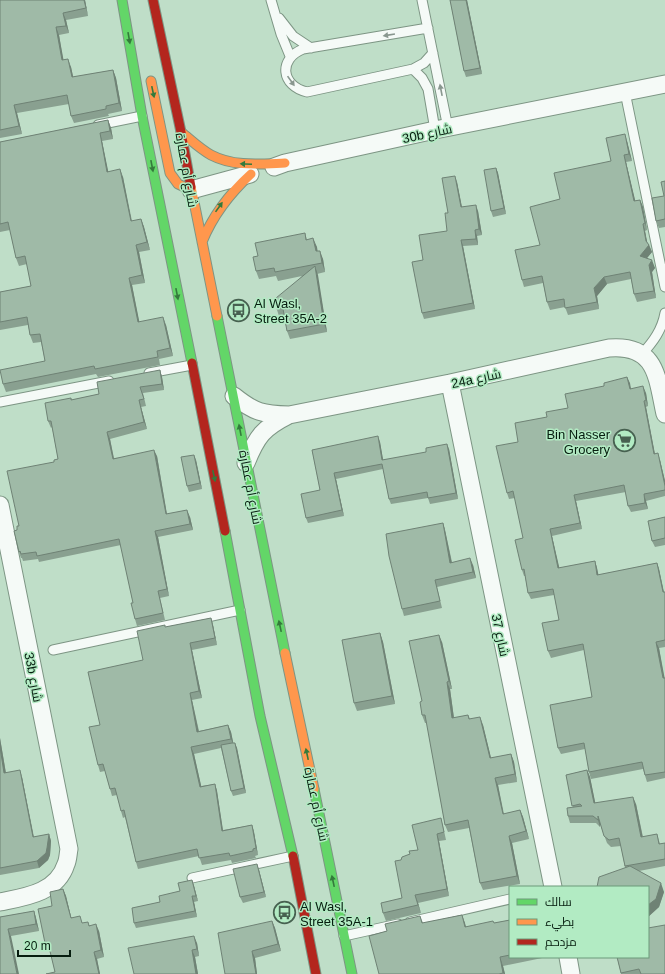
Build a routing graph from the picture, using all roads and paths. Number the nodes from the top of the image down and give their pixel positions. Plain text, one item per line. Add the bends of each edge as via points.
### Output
1 (122, 0) edge
2 (153, 0) edge
3 (271, 0) edge
4 (422, 0) edge
5 (275, 12) junction
6 (428, 28) junction
7 (310, 48) junction
8 (433, 53) junction
9 (290, 56) junction
10 (412, 69) junction
11 (150, 75) dead end
12 (665, 84) edge
13 (625, 92) junction
14 (142, 116) junction
15 (90, 126) edge
16 (442, 129) junction
17 (181, 132) junction
18 (285, 163) junction
19 (251, 174) junction
20 (190, 190) junction
21 (202, 242) junction
22 (665, 288) edge
23 (665, 313) edge
24 (642, 354) junction
25 (192, 365) junction
26 (138, 376) edge
27 (115, 380) edge
28 (450, 383) junction
29 (234, 396) junction
30 (0, 402) edge
31 (665, 414) edge
32 (289, 415) junction
33 (246, 463) junction
34 (0, 505) edge
35 (240, 610) junction
36 (53, 650) dead end
37 (293, 856) junction
38 (192, 878) dead end
39 (553, 886) edge
40 (509, 900) edge
41 (0, 902) edge
42 (344, 936) junction
43 (568, 958) edge
44 (316, 974) edge
45 (352, 974) edge
46 (571, 974) edge

1 -> 14 street
2 - 17 street, شارع أم عمارة
3 - 5 lane
4 - 6 lane
5 - 7 lane via 293,36
5 - 9 lane
6 -> 7 lane
6 - 8 lane
7 - 9 lane
8 - 10 lane via 424,63
16 -> 8 lane
9 -> 10 lane via 286,64 288,80 299,90 307,92
10 - 16 lane via 422,78 428,89
11 -> 20 street via 170,173 177,184
12 - 13 street, 30b شارع
13 - 16 street, 30b شارع
13 - 22 lane
14 - 15 lane
14 -> 25 street
16 - 18 street, 30b شارع
18 -> 17 street via 235,164 212,156
17 - 20 street, شارع أم عمارة
18 - 19 street, 30b شارع
19 - 20 street, 30b شارع
21 -> 19 street via 222,204
20 - 21 street, شارع أم عمارة
21 - 29 street, شارع أم عمارة
23 - 24 lane via 659,332
24 - 28 street, 24a شارع via 621,347 609,348
24 - 31 street via 655,370
25 - 26 lane
25 -> 35 street
27 - 30 lane
28 - 32 street, 24a شارع
28 - 39 street, شارع 37
29 - 32 street, 24a شارع via 257,411
33 -> 29 street, شارع أم عمارة
32 - 33 street, 24a شارع via 274,422 262,433
42 -> 33 street, شارع أم عمارة
34 - 41 street, 33b شارع via 69,849 66,865 58,880 45,890
35 - 36 lane
35 - 37 street via 260,716
37 - 38 lane
37 - 44 street
40 - 42 lane
42 - 45 street, شارع أم عمارة
43 - 46 street

